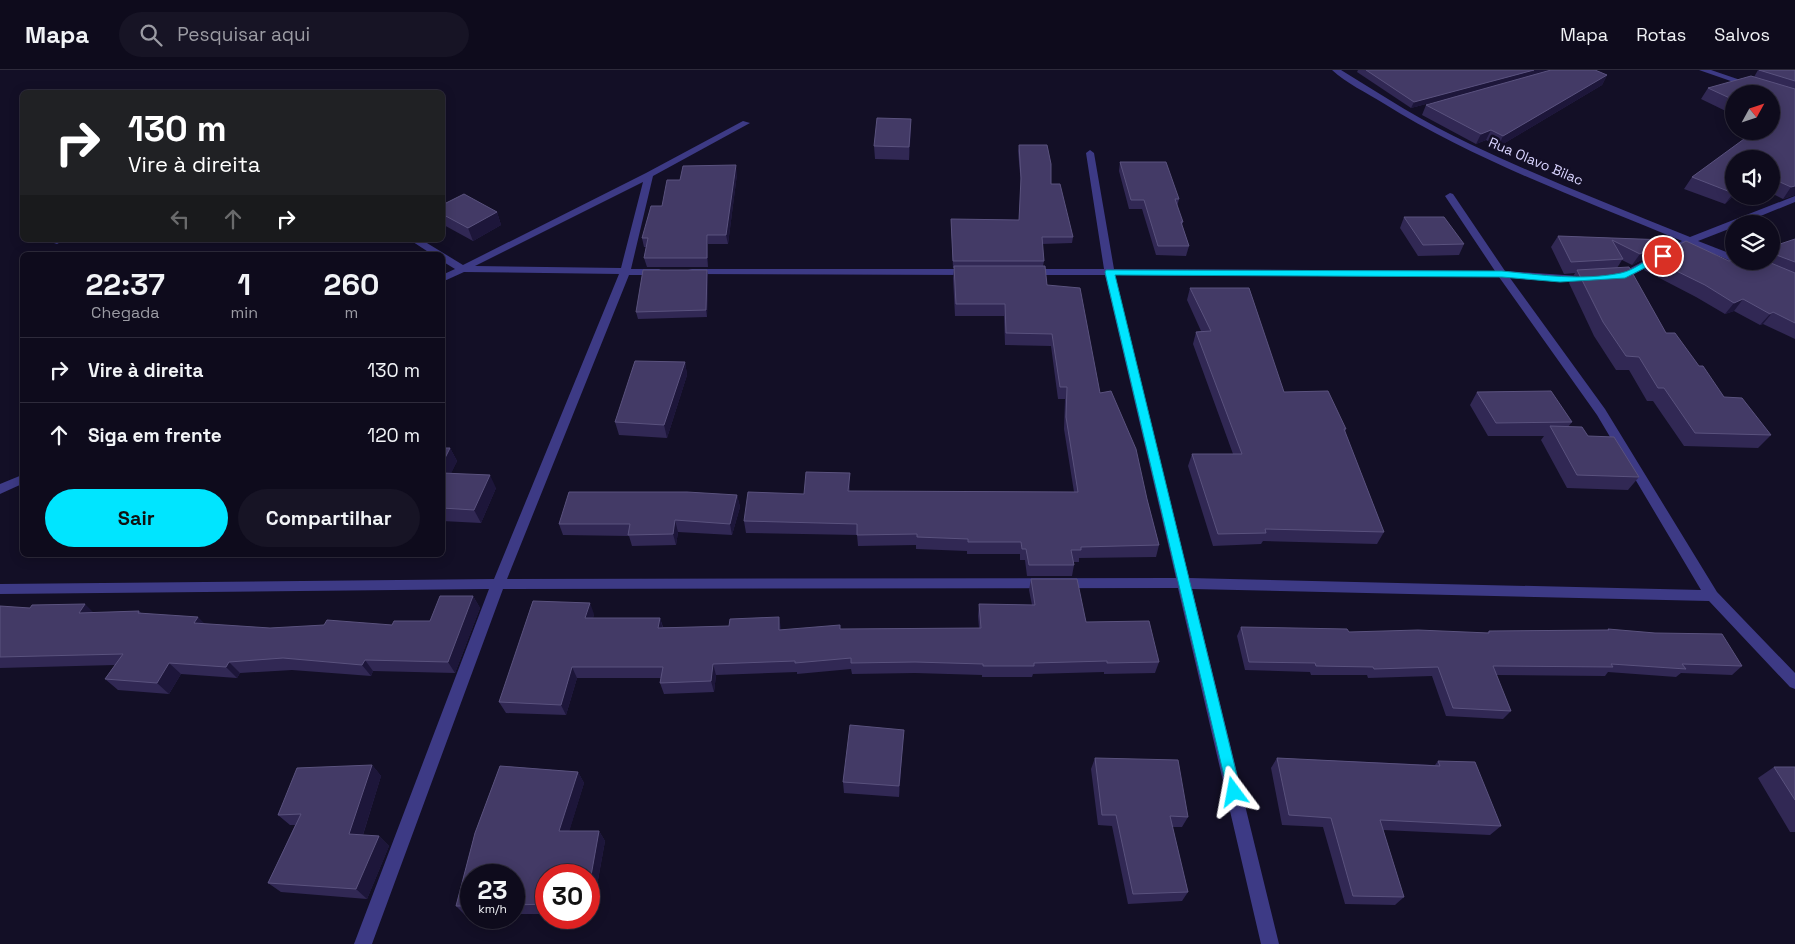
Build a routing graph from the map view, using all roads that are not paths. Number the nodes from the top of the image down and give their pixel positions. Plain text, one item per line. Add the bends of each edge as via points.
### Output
1 (1336, 70) edge
2 (1703, 70) edge
3 (1752, 85) edge
4 (746, 123) dead end
5 (1090, 153) dead end
6 (649, 175) junction
7 (1450, 196) dead end
8 (1795, 199) edge
9 (1689, 241) junction
10 (417, 242) edge
11 (434, 252) edge
12 (1725, 255) edge
13 (445, 258) edge
14 (463, 269) junction
15 (625, 272) junction
16 (665, 272) edge
17 (685, 272) edge
18 (981, 272) edge
19 (1020, 272) edge
20 (1109, 272) junction
21 (1502, 274) junction
22 (445, 278) edge
23 (20, 480) edge
24 (0, 490) edge
25 (1184, 583) junction
26 (498, 584) junction
27 (0, 589) edge
28 (1712, 596) junction
29 (1795, 683) edge
30 (363, 944) edge
31 (1270, 944) edge

1 - 9 street, Rua Olavo Bilac via 1465,146
2 - 3 street
4 - 6 street
5 - 20 street
6 - 14 street
6 - 15 street
7 - 21 street
8 - 9 street
9 - 12 street, Rua Olavo Bilac
9 - 21 street via 1625,275 1560,280
10 - 11 street
13 - 14 street
14 - 15 street
14 - 22 street
15 - 16 street
15 - 26 street
17 - 18 street
19 - 20 street
20 - 21 street
20 - 25 street
21 - 28 street via 1600,412
23 - 24 street
25 - 26 street
25 - 28 street
25 - 31 street
26 - 27 street
26 - 30 street
28 - 29 street

